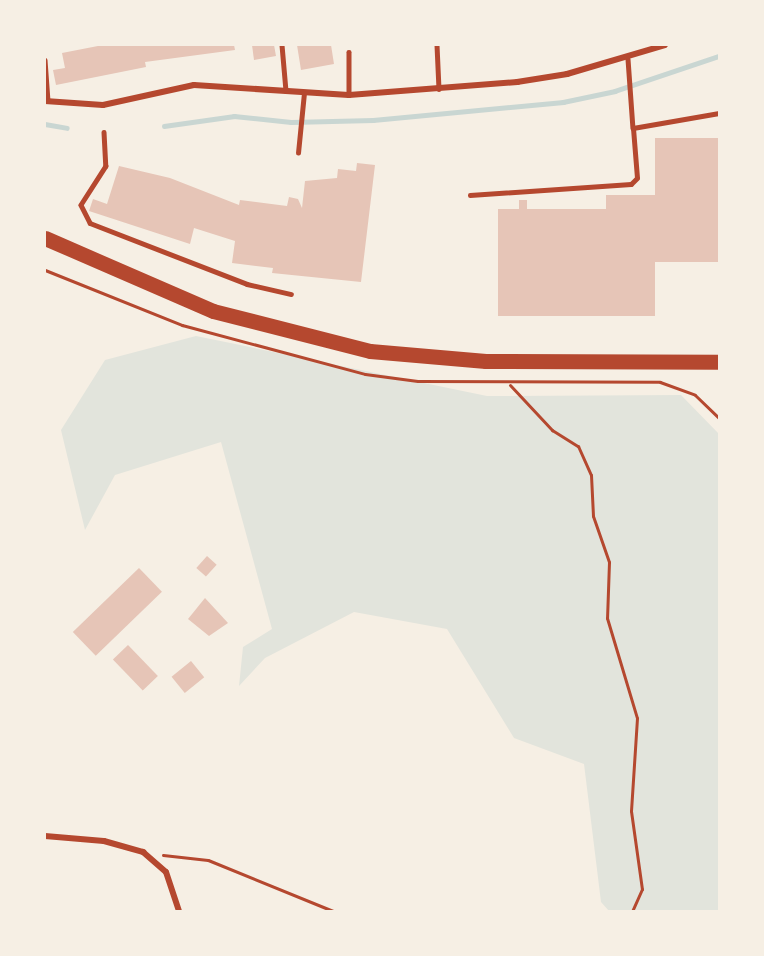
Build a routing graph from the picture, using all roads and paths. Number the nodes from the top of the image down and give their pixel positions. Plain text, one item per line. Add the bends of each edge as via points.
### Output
1 (282, 45) edge
2 (437, 45) edge
3 (661, 46) edge
4 (349, 52) dead end
5 (628, 59) junction
6 (45, 60) edge
7 (439, 89) junction
8 (286, 91) junction
9 (304, 93) junction
10 (349, 95) junction
11 (46, 101) edge
12 (719, 113) edge
13 (633, 128) junction
14 (104, 132) dead end
15 (298, 153) dead end
16 (470, 195) dead end
17 (45, 238) edge
18 (291, 294) dead end
19 (719, 362) edge
20 (509, 384) dead end
21 (695, 395) dead end
22 (719, 418) edge
23 (45, 836) edge
24 (154, 860) junction
25 (180, 911) edge
26 (333, 911) edge
27 (632, 911) edge

1 - 8 lane
2 - 7 lane
3 - 5 street
4 - 10 lane
5 - 7 street via 517,82
5 - 13 lane
6 - 11 lane
7 - 10 street
8 - 9 street
8 - 11 street via 194,85 103,105
9 - 10 street
9 - 15 lane
12 - 13 lane
13 - 16 lane via 636,178 631,184
14 - 18 lane via 106,166 81,205 90,223 247,284
17 - 19 main road via 213,311 370,351 486,361
20 - 27 path via 552,430 578,446 591,475 593,516 609,562 607,618 637,718 631,811 642,889
21 - 22 path
23 - 24 street via 120,844
24 - 25 street via 171,881
24 - 26 path via 176,852 208,860

